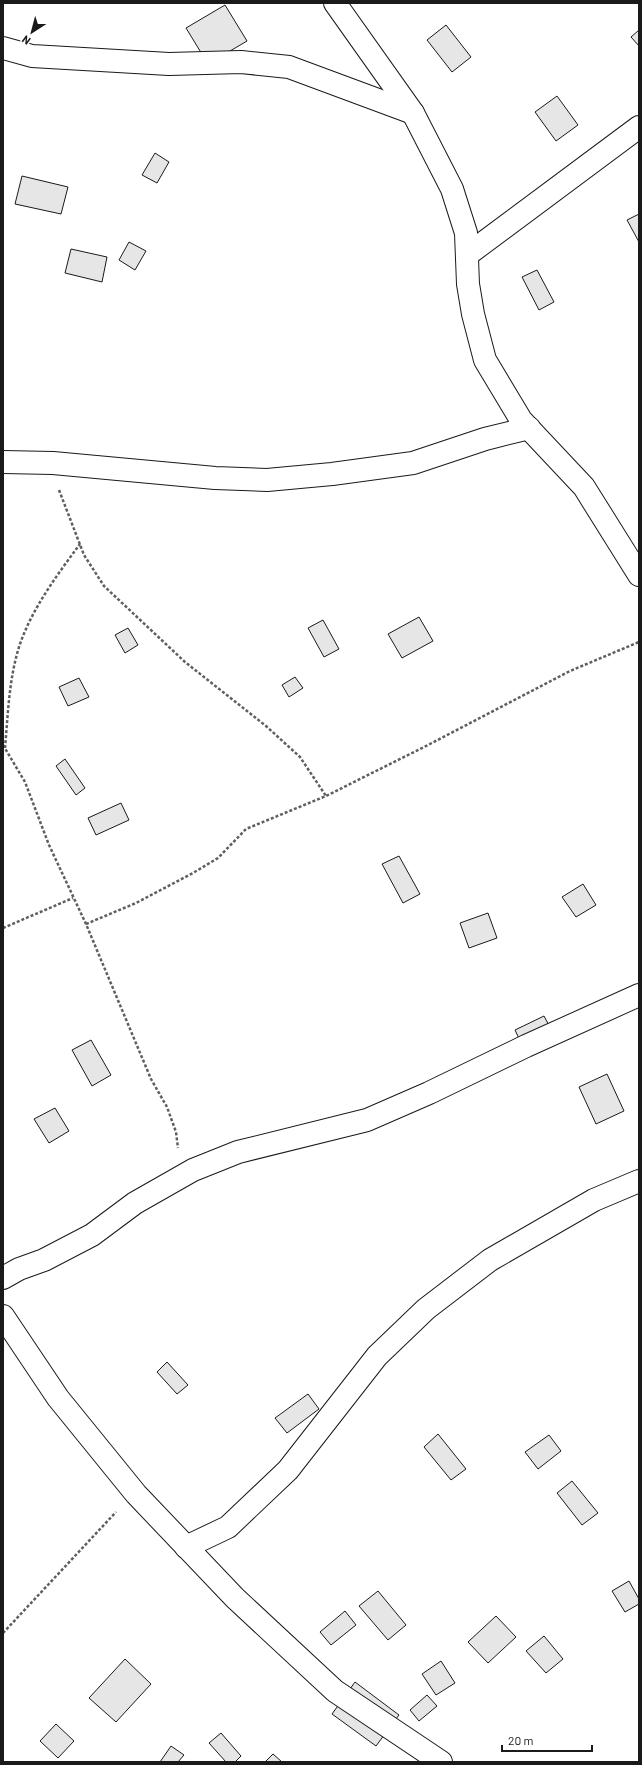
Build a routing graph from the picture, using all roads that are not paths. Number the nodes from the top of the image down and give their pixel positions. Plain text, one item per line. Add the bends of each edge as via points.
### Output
1 (335, 3) edge
2 (3, 48) edge
3 (413, 113) junction
4 (639, 127) edge
5 (467, 255) junction
6 (529, 428) junction
7 (3, 462) edge
8 (639, 575) edge
9 (639, 995) edge
10 (639, 1181) edge
11 (3, 1278) edge
12 (3, 1316) edge
13 (186, 1547) junction
14 (441, 1762) edge

1 - 3 street
2 - 3 street via 32,56 169,64 241,62 289,67
3 - 5 street via 452,188 466,233
4 - 5 street
5 - 6 street via 473,314 485,360 521,420
6 - 7 street via 485,439 413,463 267,480 215,478 53,463
6 - 8 street via 584,487
9 - 11 street via 367,1120 238,1152 193,1170 135,1203 92,1235
10 - 13 street via 594,1200 490,1260 426,1309 377,1356 288,1470 228,1527
12 - 13 street via 58,1398 136,1494
13 - 14 street via 235,1598 335,1691

